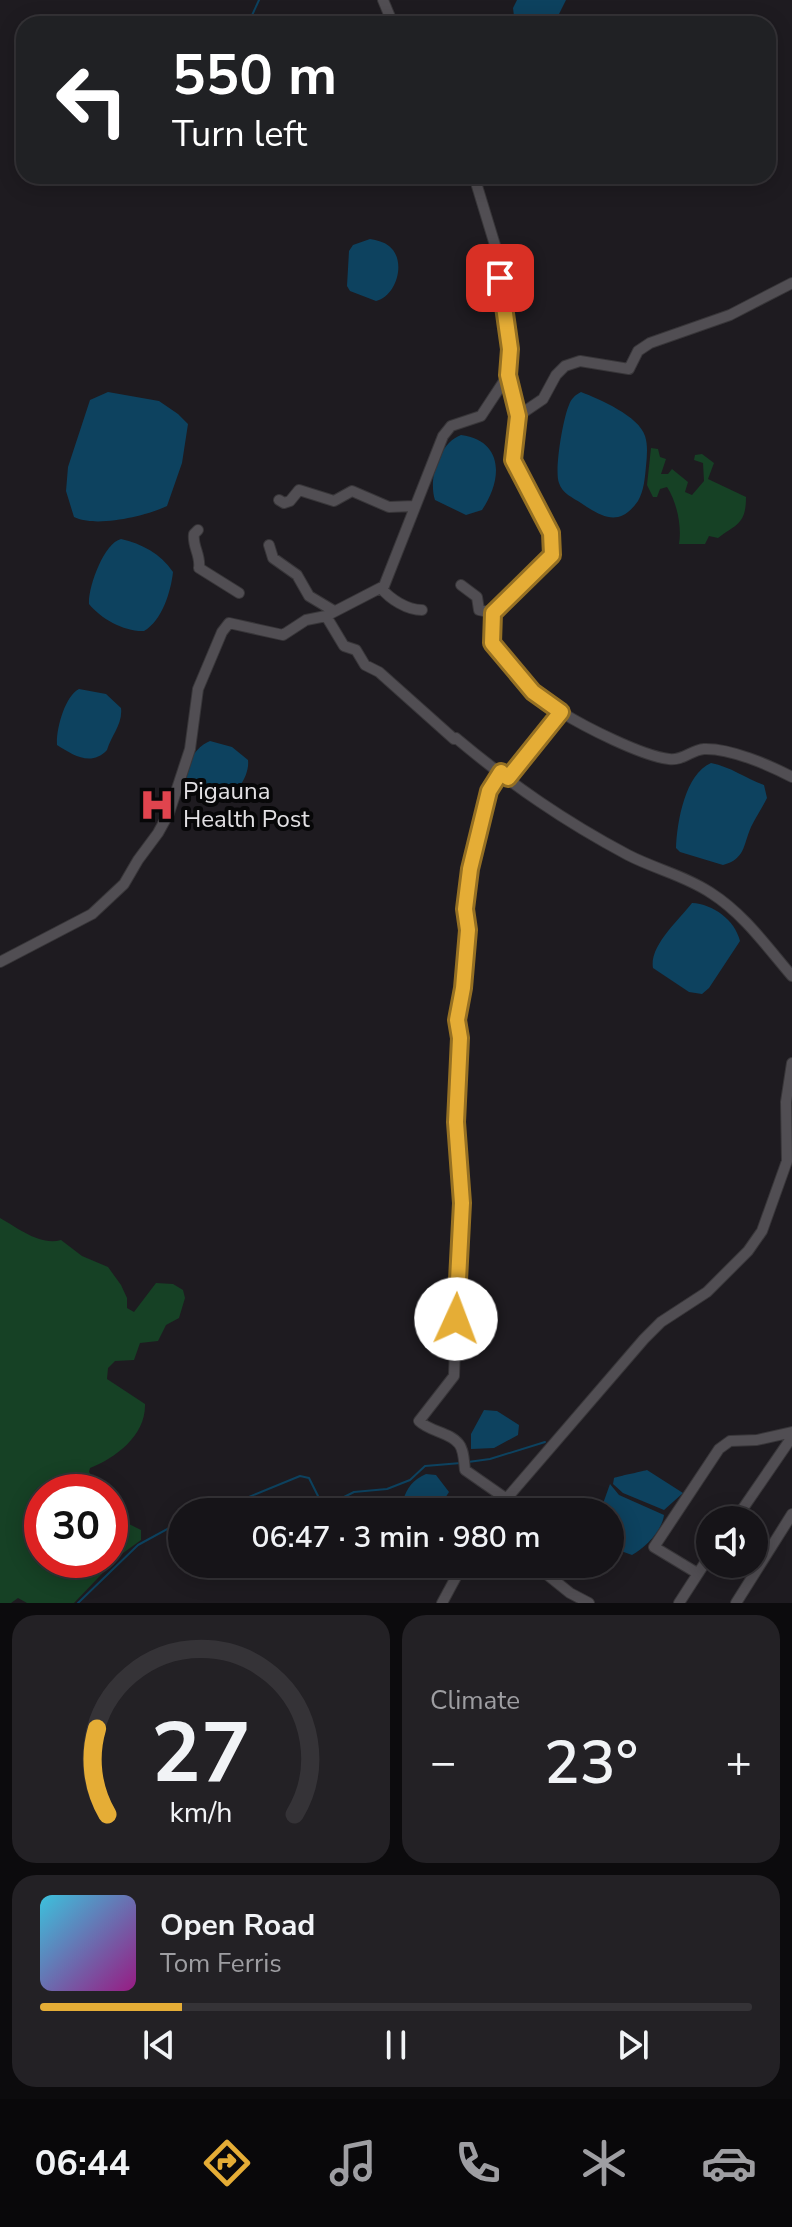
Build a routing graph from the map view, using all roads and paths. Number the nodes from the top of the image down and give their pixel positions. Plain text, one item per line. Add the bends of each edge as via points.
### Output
1 (476, 184) edge
2 (792, 283) edge
3 (508, 375) junction
4 (518, 416) junction
5 (279, 500) dead end
6 (414, 506) junction
7 (198, 530) dead end
8 (269, 545) dead end
9 (461, 585) dead end
10 (381, 588) junction
11 (239, 593) dead end
12 (422, 610) dead end
13 (330, 613) junction
14 (493, 613) junction
15 (561, 712) junction
16 (504, 775) junction
17 (792, 777) edge
18 (0, 962) edge
19 (792, 976) edge
20 (792, 1063) edge
21 (792, 1435) edge
22 (505, 1498) edge
23 (510, 1498) edge
24 (744, 1506) edge
25 (792, 1514) edge
26 (696, 1572) edge
27 (696, 1575) edge
28 (455, 1578) edge
29 (551, 1578) edge
30 (442, 1603) edge
31 (589, 1603) edge
32 (679, 1603) edge
33 (736, 1603) edge

1 - 3 street via 498,255 510,349
2 - 4 street via 730,315 650,343 638,351 629,369 580,361 565,366 543,399
3 - 4 street
3 - 6 street via 481,416 451,426 443,436
4 - 14 street via 513,460 551,533 552,555
5 - 6 street via 290,501 299,490 334,501 352,491 389,507
6 - 10 street
7 - 11 street via 193,542 199,568
8 - 13 street via 273,558 297,575 309,596
9 - 14 street via 477,597 479,610
10 - 12 street via 388,597
10 - 13 street
13 - 16 street via 344,646 356,650 365,665
13 - 18 street via 283,635 229,623 198,689 190,749 169,813 124,884 92,914
14 - 15 street via 496,650 533,692
15 - 16 street
15 - 17 street via 663,759 705,749 753,759
16 - 19 street via 574,827 713,894
16 - 22 street via 489,791 465,909 468,930 457,1020 462,1230 454,1376 419,1421 457,1441 465,1470
20 - 23 street via 784,1133 787,1161 762,1231 707,1292 644,1339
21 - 24 street
21 - 26 street via 730,1441 719,1449 654,1547
25 - 33 street
27 - 32 street
28 - 30 street
29 - 31 street

